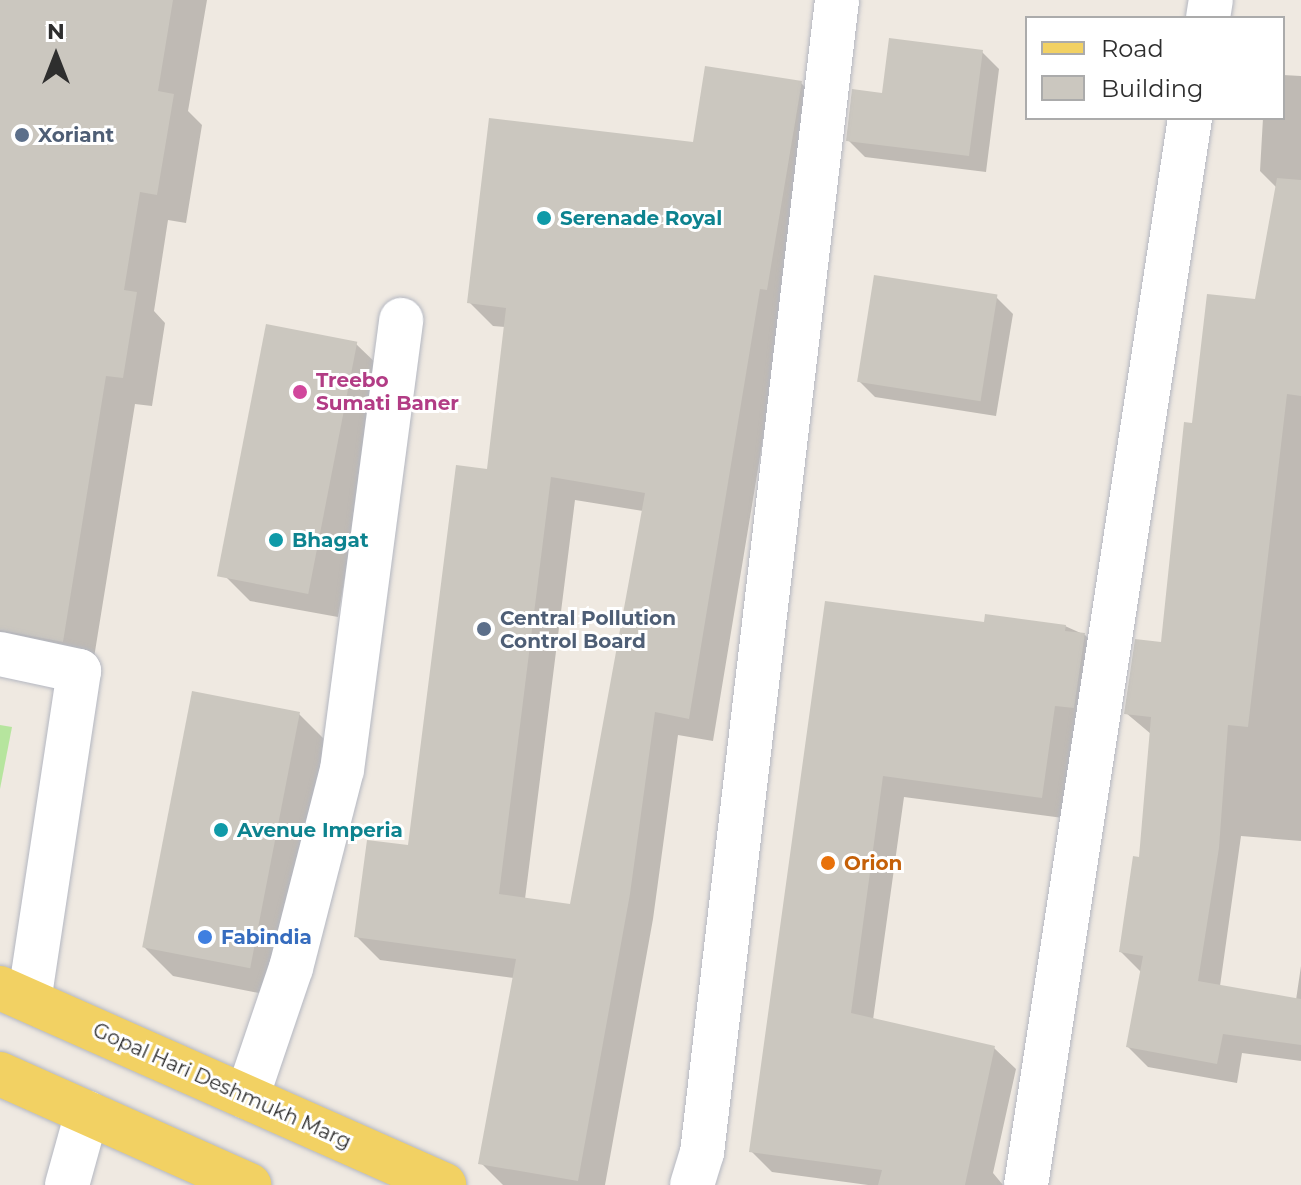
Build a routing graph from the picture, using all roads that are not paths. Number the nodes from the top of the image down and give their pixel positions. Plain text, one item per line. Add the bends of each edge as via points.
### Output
1 (837, 0) edge
2 (1190, 120) edge
3 (401, 320) dead end
4 (0, 654) edge
5 (14, 994) edge
6 (0, 1074) edge
7 (247, 1097) junction
8 (87, 1113) junction
9 (67, 1185) edge
10 (249, 1185) edge
11 (444, 1185) edge
12 (692, 1185) edge
13 (1026, 1185) edge

1 - 12 street via 702,1153
2 - 13 street
3 - 7 street via 342,770 291,968
4 - 5 street via 79,671
5 - 7 main road, Gopal Hari Deshmukh Marg
6 - 8 main road
7 - 11 main road, Gopal Hari Deshmukh Marg
8 - 9 street
8 - 10 main road

